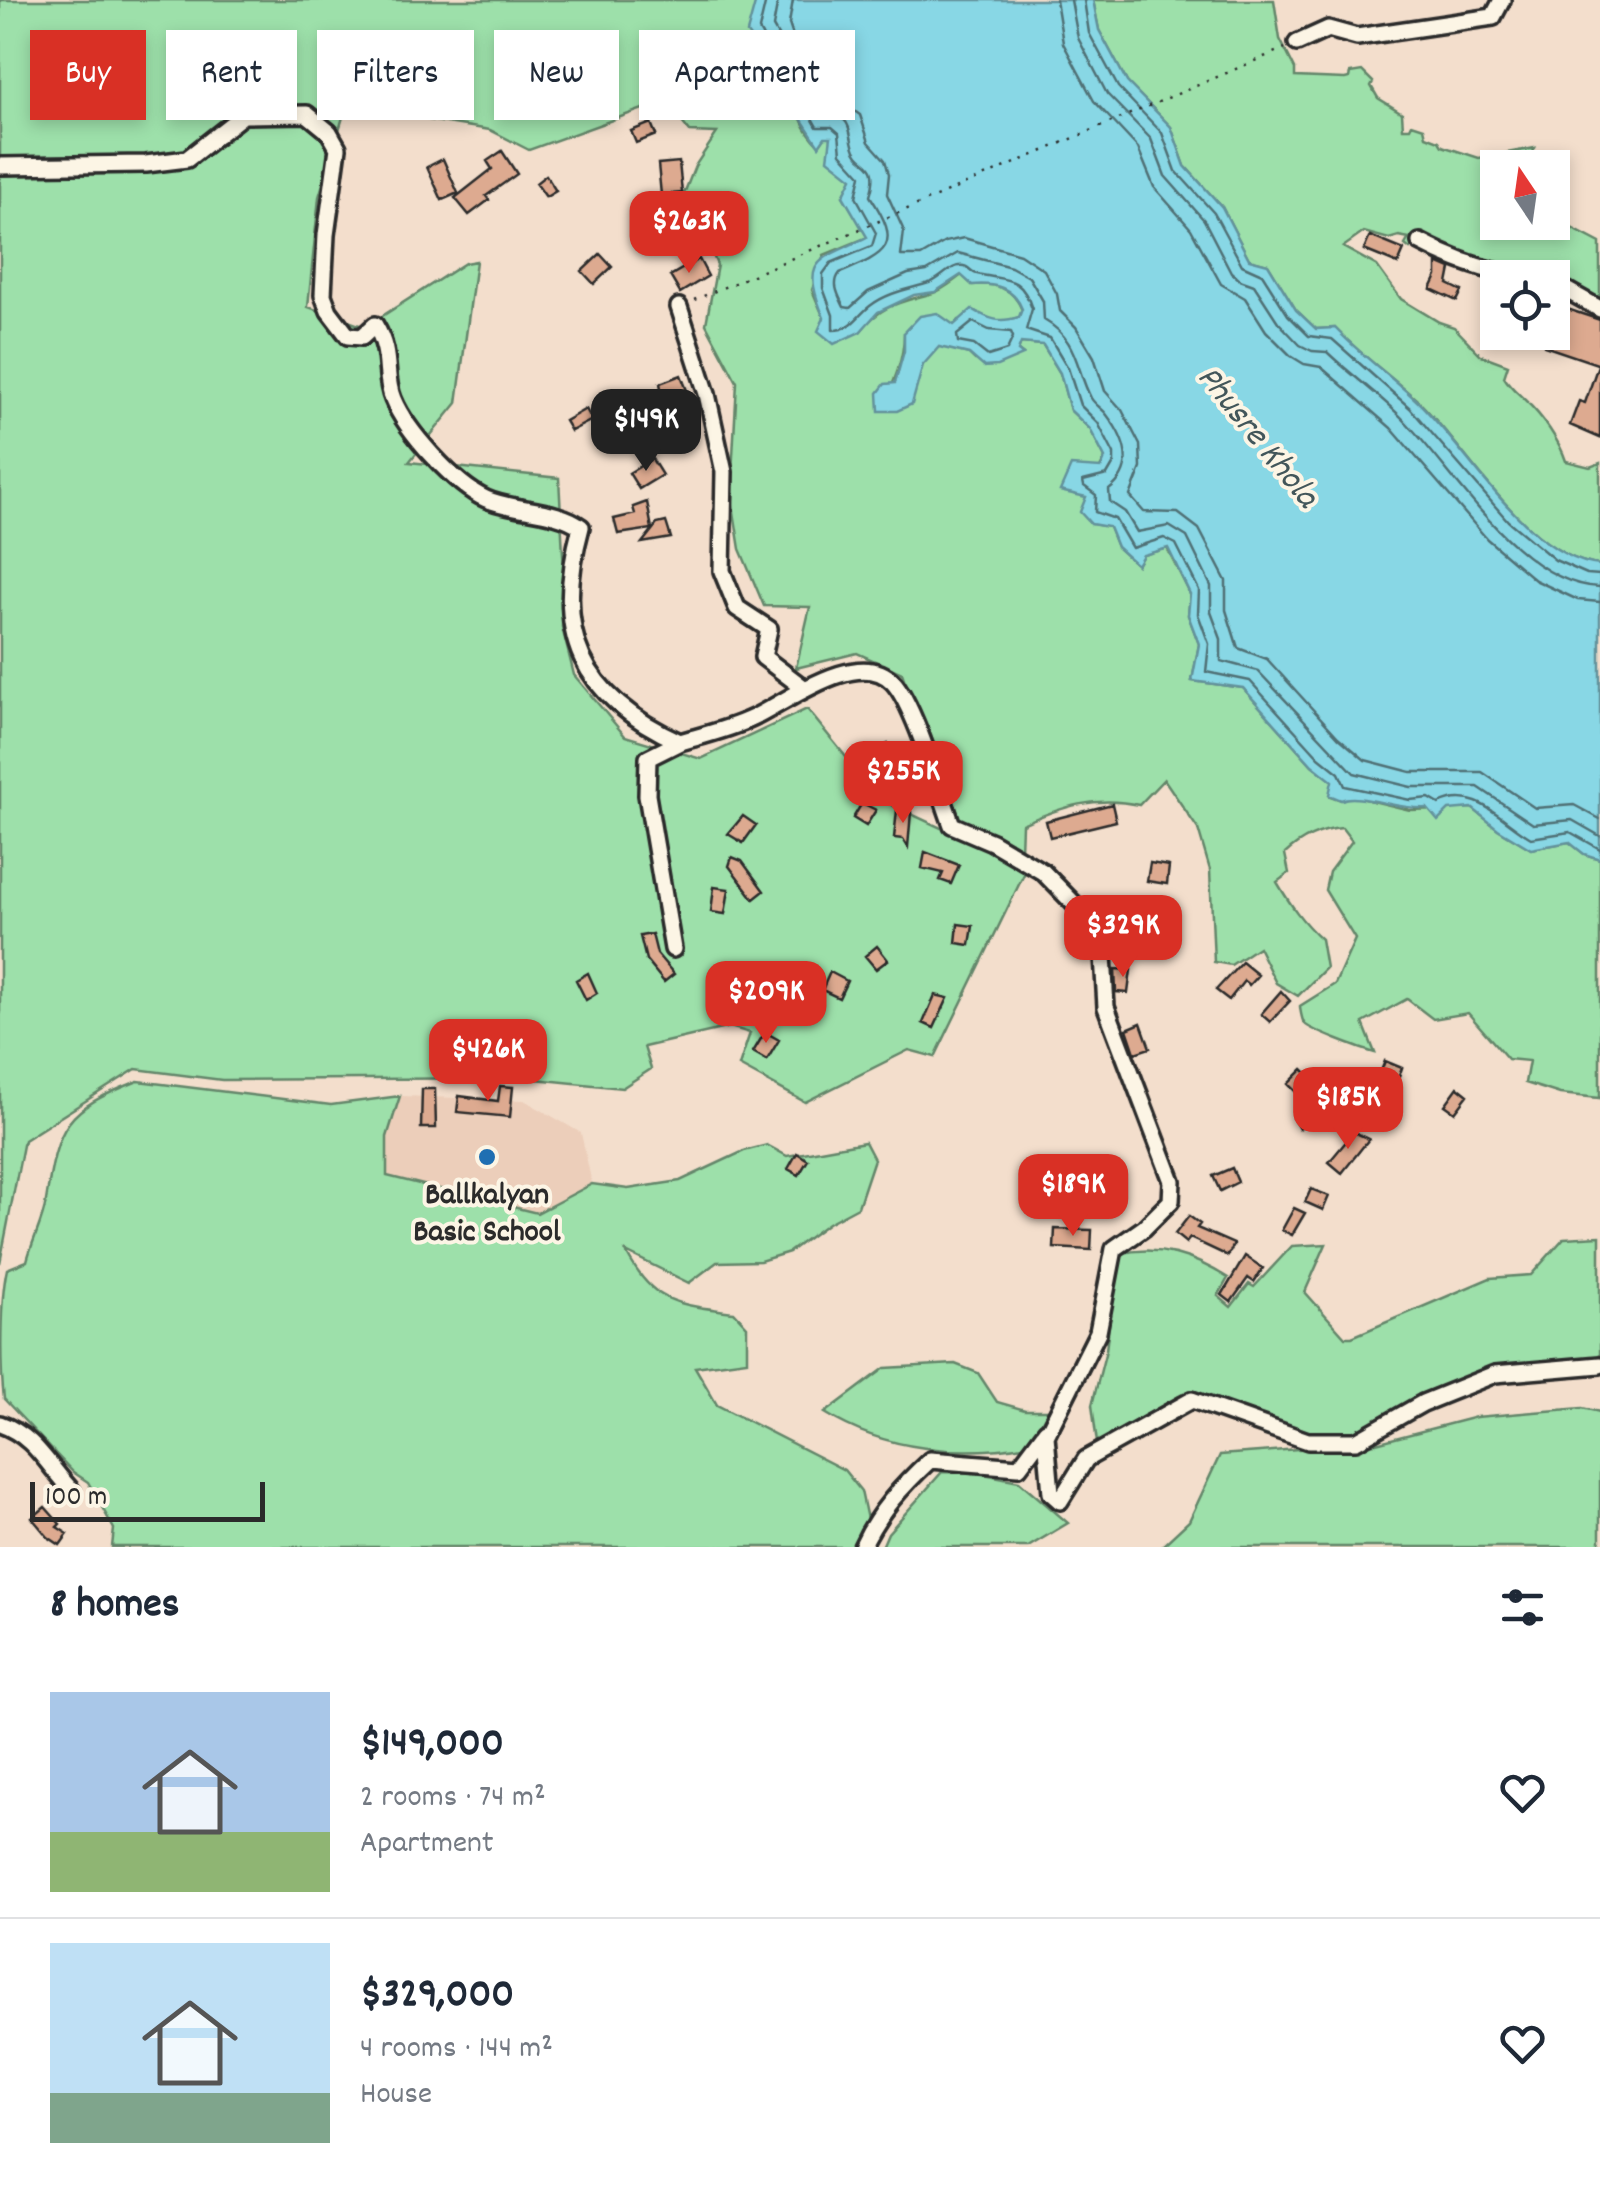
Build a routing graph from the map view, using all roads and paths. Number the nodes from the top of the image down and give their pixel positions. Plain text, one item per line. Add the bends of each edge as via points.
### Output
1 (1502, 0) edge
2 (1297, 43) joint
3 (0, 166) edge
4 (1420, 242) dead end
5 (1480, 266) edge
6 (1570, 292) edge
7 (679, 306) joint
8 (1600, 309) edge
9 (804, 689) junction
10 (680, 742) junction
11 (673, 950) dead end
12 (1600, 1365) edge
13 (1054, 1421) junction
14 (0, 1424) edge
15 (72, 1491) dead end
16 (862, 1547) edge

1 - 2 street via 1494,17 1356,37 1328,29
2 - 7 path
3 - 10 street via 187,159 243,115 307,114 329,132 338,148 326,235 323,295 329,311 348,336 362,338 375,325 388,354 392,398 457,479 486,499 570,518 581,527 571,619 584,663 598,688 642,725
4 - 5 street via 1462,264
6 - 8 street
7 - 9 street via 724,472 722,571 736,608 769,629 763,657
9 - 10 street via 753,718
9 - 13 street via 852,670 878,672 894,683 952,826 1043,872 1102,937 1106,1007 1172,1181 1171,1201 1114,1250 1098,1332
10 - 11 street via 648,758 647,794
12 - 13 street via 1495,1374 1423,1403 1356,1441 1308,1441 1192,1400 1086,1459 1060,1501 1051,1492 1046,1436
13 - 16 street via 1018,1467 930,1460 897,1491
14 - 15 street via 31,1440

